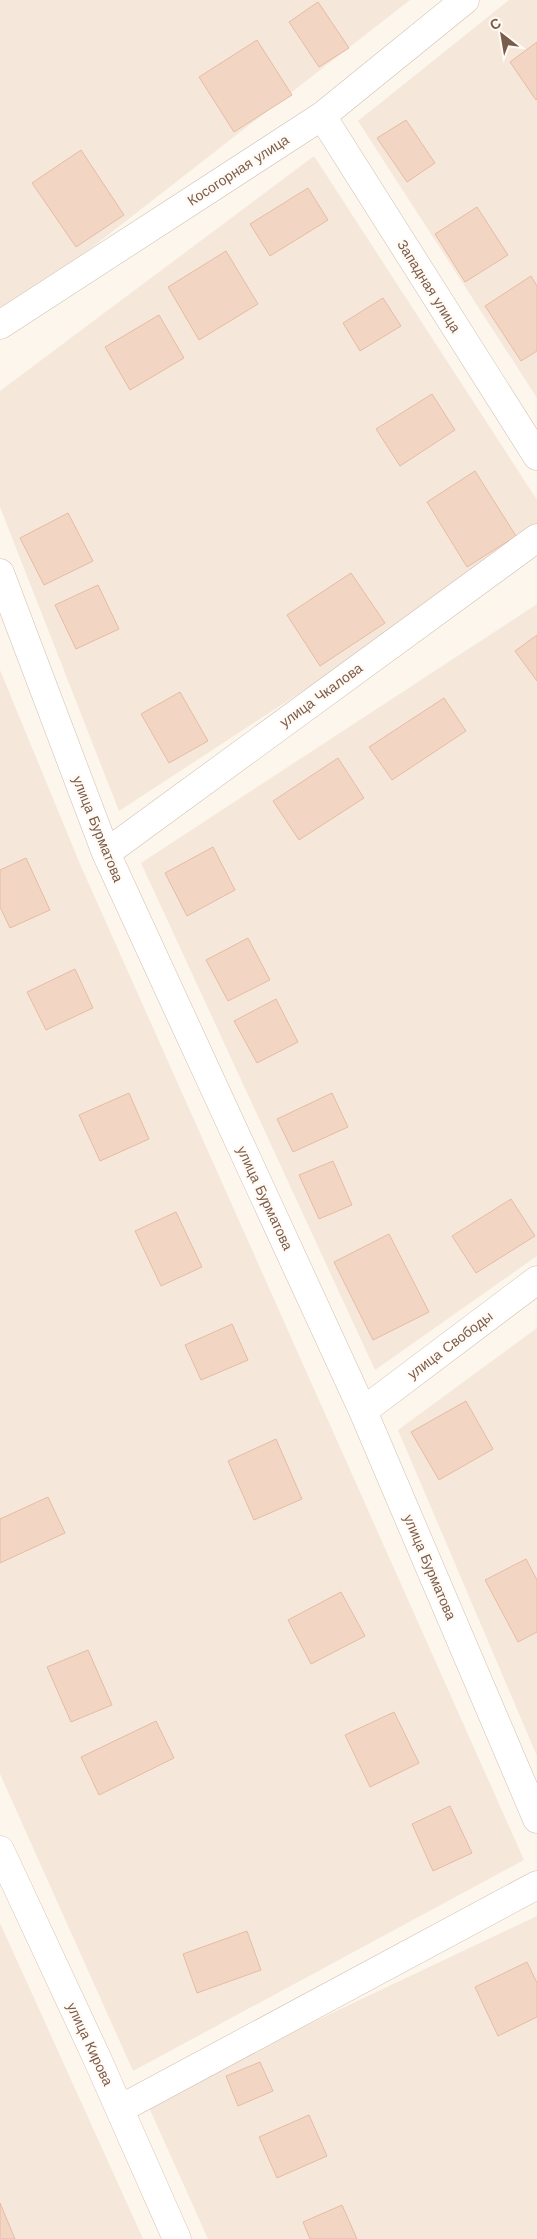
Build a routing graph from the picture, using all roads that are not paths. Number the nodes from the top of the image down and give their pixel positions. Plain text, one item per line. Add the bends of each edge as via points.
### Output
1 (465, 0) edge
2 (322, 116) junction
3 (0, 325) edge
4 (537, 456) edge
5 (537, 538) edge
6 (0, 574) edge
7 (106, 853) junction
8 (537, 1280) edge
9 (363, 1411) junction
10 (537, 1819) edge
11 (0, 1850) edge
12 (537, 1885) edge
13 (120, 2110) junction
14 (177, 2239) edge

1 - 2 street, Косогорная улица
2 - 3 street, Косогорная улица
2 - 4 street, Западная улица
5 - 7 street, улица Чкалова
6 - 7 street, улица Бурматова
7 - 9 street, улица Бурматова
8 - 9 street, улица Свободы
9 - 10 street, улица Бурматова
11 - 13 street, улица Кирова
12 - 13 street
13 - 14 street, улица Кирова

